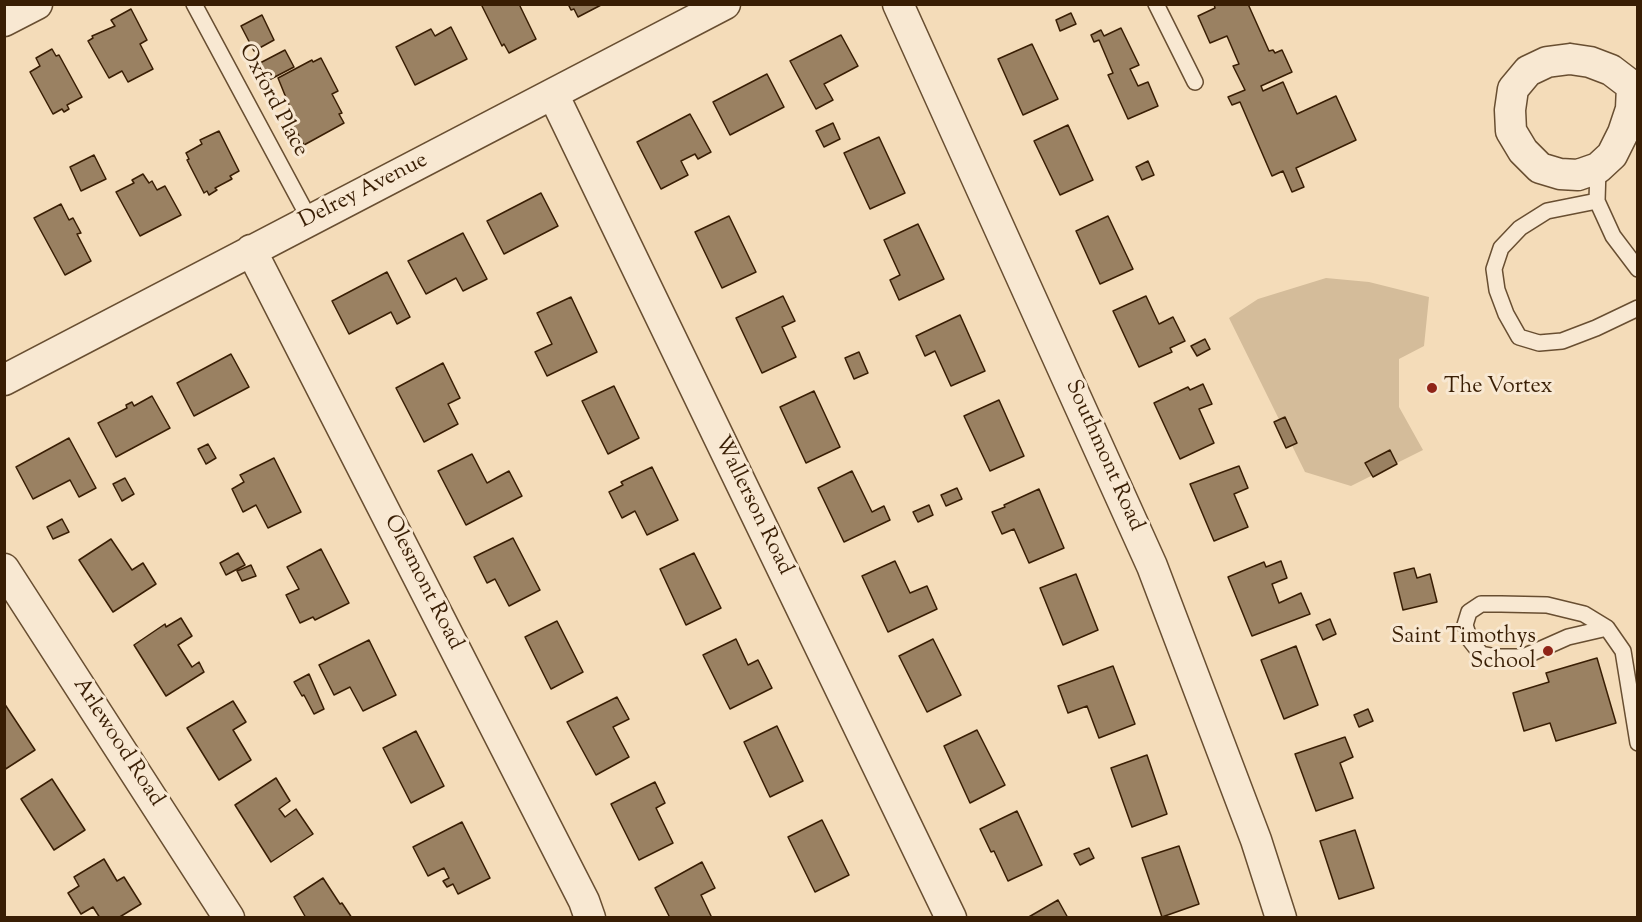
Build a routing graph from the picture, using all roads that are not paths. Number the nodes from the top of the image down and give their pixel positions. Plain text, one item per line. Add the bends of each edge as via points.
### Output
1 (37, 4) edge
2 (194, 4) edge
3 (725, 4) edge
4 (898, 4) edge
5 (1156, 4) edge
6 (4, 21) edge
7 (1195, 82) dead end
8 (1635, 85) edge
9 (553, 94) junction
10 (1598, 168) junction
11 (1597, 201) junction
12 (310, 220) junction
13 (251, 250) junction
14 (1638, 269) edge
15 (1638, 308) edge
16 (4, 380) edge
17 (4, 569) edge
18 (1606, 628) junction
19 (1638, 743) edge
20 (229, 918) edge
21 (590, 918) edge
22 (951, 918) edge
23 (1281, 918) edge

1 - 6 street
2 - 12 lane, Oxford Place
3 - 9 street, Delrey Avenue
4 - 23 street, Southmont Road via 1152,566 1256,840
5 - 7 lane
8 - 10 street via 1623,134 1612,155
8 - 10 street via 1611,70 1570,59 1547,62 1528,71 1513,89 1512,131 1523,151 1540,168 1578,175
9 - 12 street, Delrey Avenue
9 - 22 street, Wallerson Road
10 - 11 lane
11 - 14 lane via 1613,236
11 - 15 lane via 1547,211 1520,228 1501,248 1494,269 1506,315 1519,337 1539,343 1563,341
12 - 13 street, Delrey Avenue
13 - 16 street, Delrey Avenue
13 - 21 street, Olesmont Road
17 - 20 street, Arlewood Road
18 - 18 lane via 1584,614 1547,605 1501,604 1481,604 1469,612 1465,625 1481,654 1497,657 1523,657 1568,638
18 - 19 lane via 1623,651

